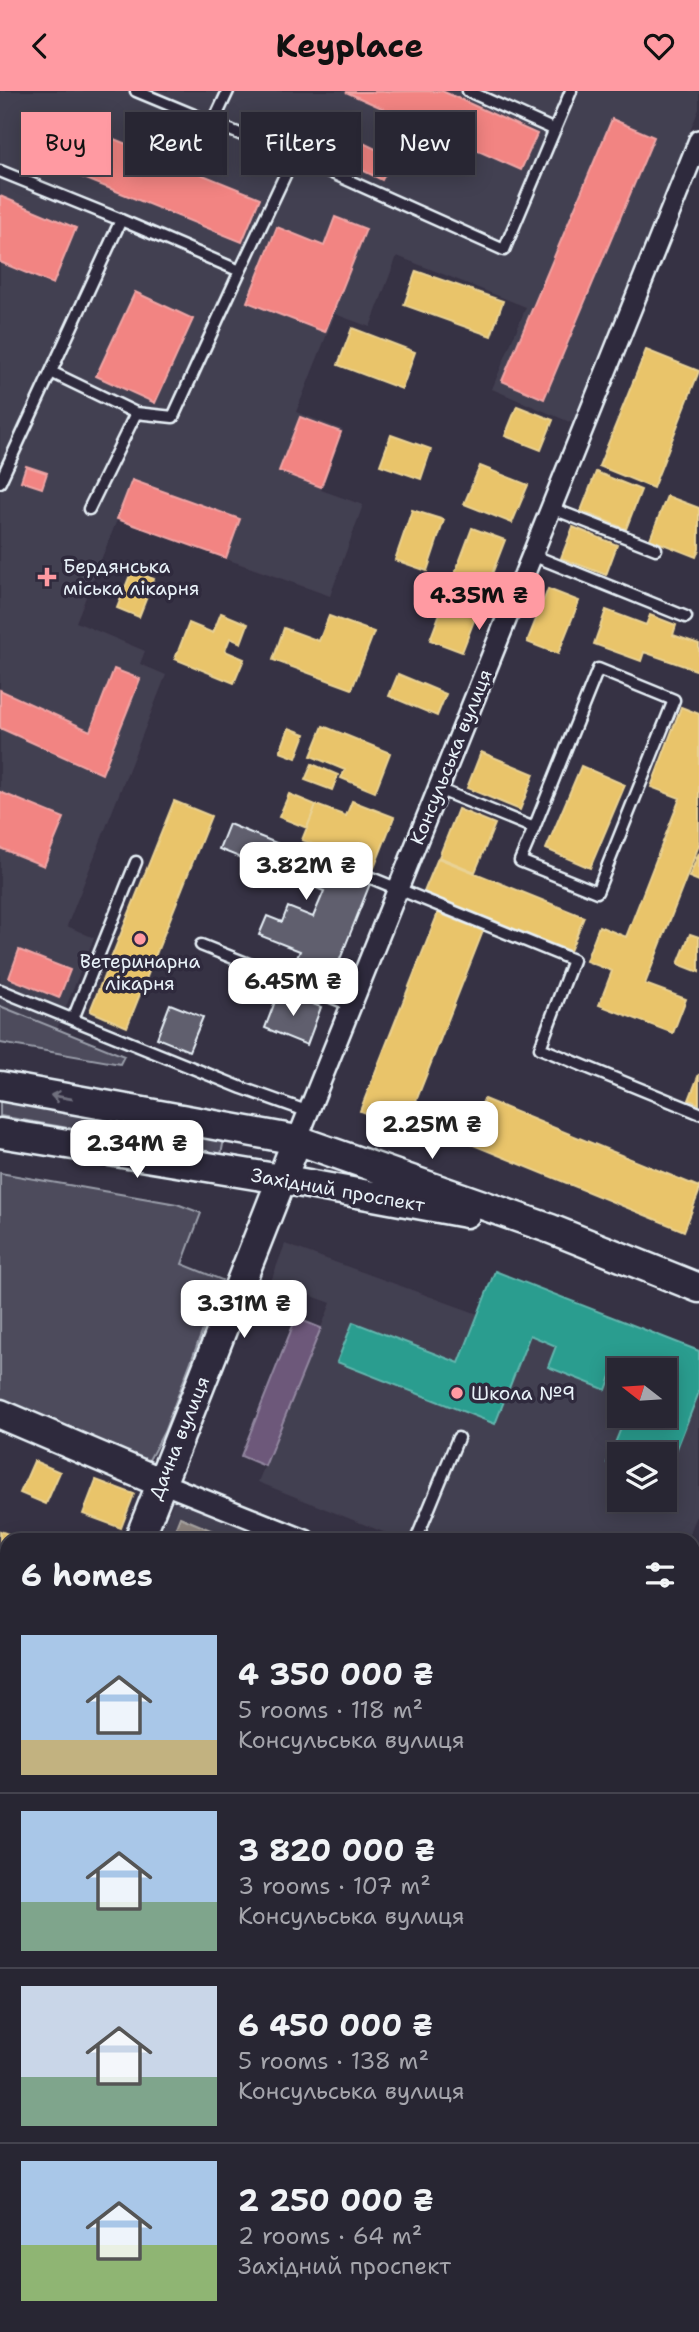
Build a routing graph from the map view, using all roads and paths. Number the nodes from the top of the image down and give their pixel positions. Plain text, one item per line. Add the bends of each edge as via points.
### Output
1 (136, 91) edge
2 (228, 91) edge
3 (467, 91) edge
4 (571, 91) edge
5 (187, 112) edge
6 (219, 112) edge
7 (555, 130) junction
8 (699, 140) edge
9 (0, 171) edge
10 (285, 175) edge
11 (336, 175) edge
12 (121, 220) junction
13 (240, 271) junction
14 (51, 372) junction
15 (136, 413) junction
16 (0, 482) edge
17 (551, 508) junction
18 (89, 509) dead end
19 (656, 549) dead end
20 (532, 555) junction
21 (686, 617) dead end
22 (438, 789) junction
23 (534, 828) junction
24 (327, 860) dead end
25 (136, 862) dead end
26 (398, 888) junction
27 (201, 945) dead end
28 (0, 990) edge
29 (351, 1005) junction
30 (73, 1019) junction
31 (0, 1086) edge
32 (309, 1112) junction
33 (699, 1113) edge
34 (0, 1133) edge
35 (297, 1140) junction
36 (281, 1179) junction
37 (551, 1229) junction
38 (695, 1283) edge
39 (0, 1414) edge
40 (458, 1438) dead end
41 (162, 1483) junction
42 (142, 1533) edge
43 (287, 1533) edge
44 (419, 1533) edge

1 - 5 lane
2 - 6 lane
3 - 7 lane
4 - 7 lane
7 - 11 lane via 504,250
8 - 17 street, Консульська вулиця
9 - 12 lane
10 - 13 lane
12 - 13 lane
12 - 14 lane
13 - 15 lane via 173,417
14 - 15 lane
14 - 16 lane
15 - 18 lane
17 - 19 lane
17 - 20 street, Консульська вулиця
20 - 21 lane
20 - 22 street, Консульська вулиця
22 - 23 lane
22 - 26 street, Консульська вулиця
23 - 23 lane via 520,861 597,892 674,700 598,669
24 - 26 lane
25 - 30 lane
26 - 29 street, Консульська вулиця
26 - 33 lane via 573,960 540,1048
27 - 29 lane
28 - 30 lane
29 - 32 street, Консульська вулиця
30 - 32 lane
35 -> 31 main road, Західний проспект
32 - 35 street, Консульська вулиця
34 - 36 main road, Західний проспект
35 - 36 main road, Дачна вулиця
35 - 37 main road, Західний проспект
36 - 37 main road, Західний проспект
36 - 41 main road, Дачна вулиця
37 - 38 main road, Західний проспект
39 - 41 main road
40 - 44 lane
41 - 42 main road, Дачна вулиця
41 - 43 street

